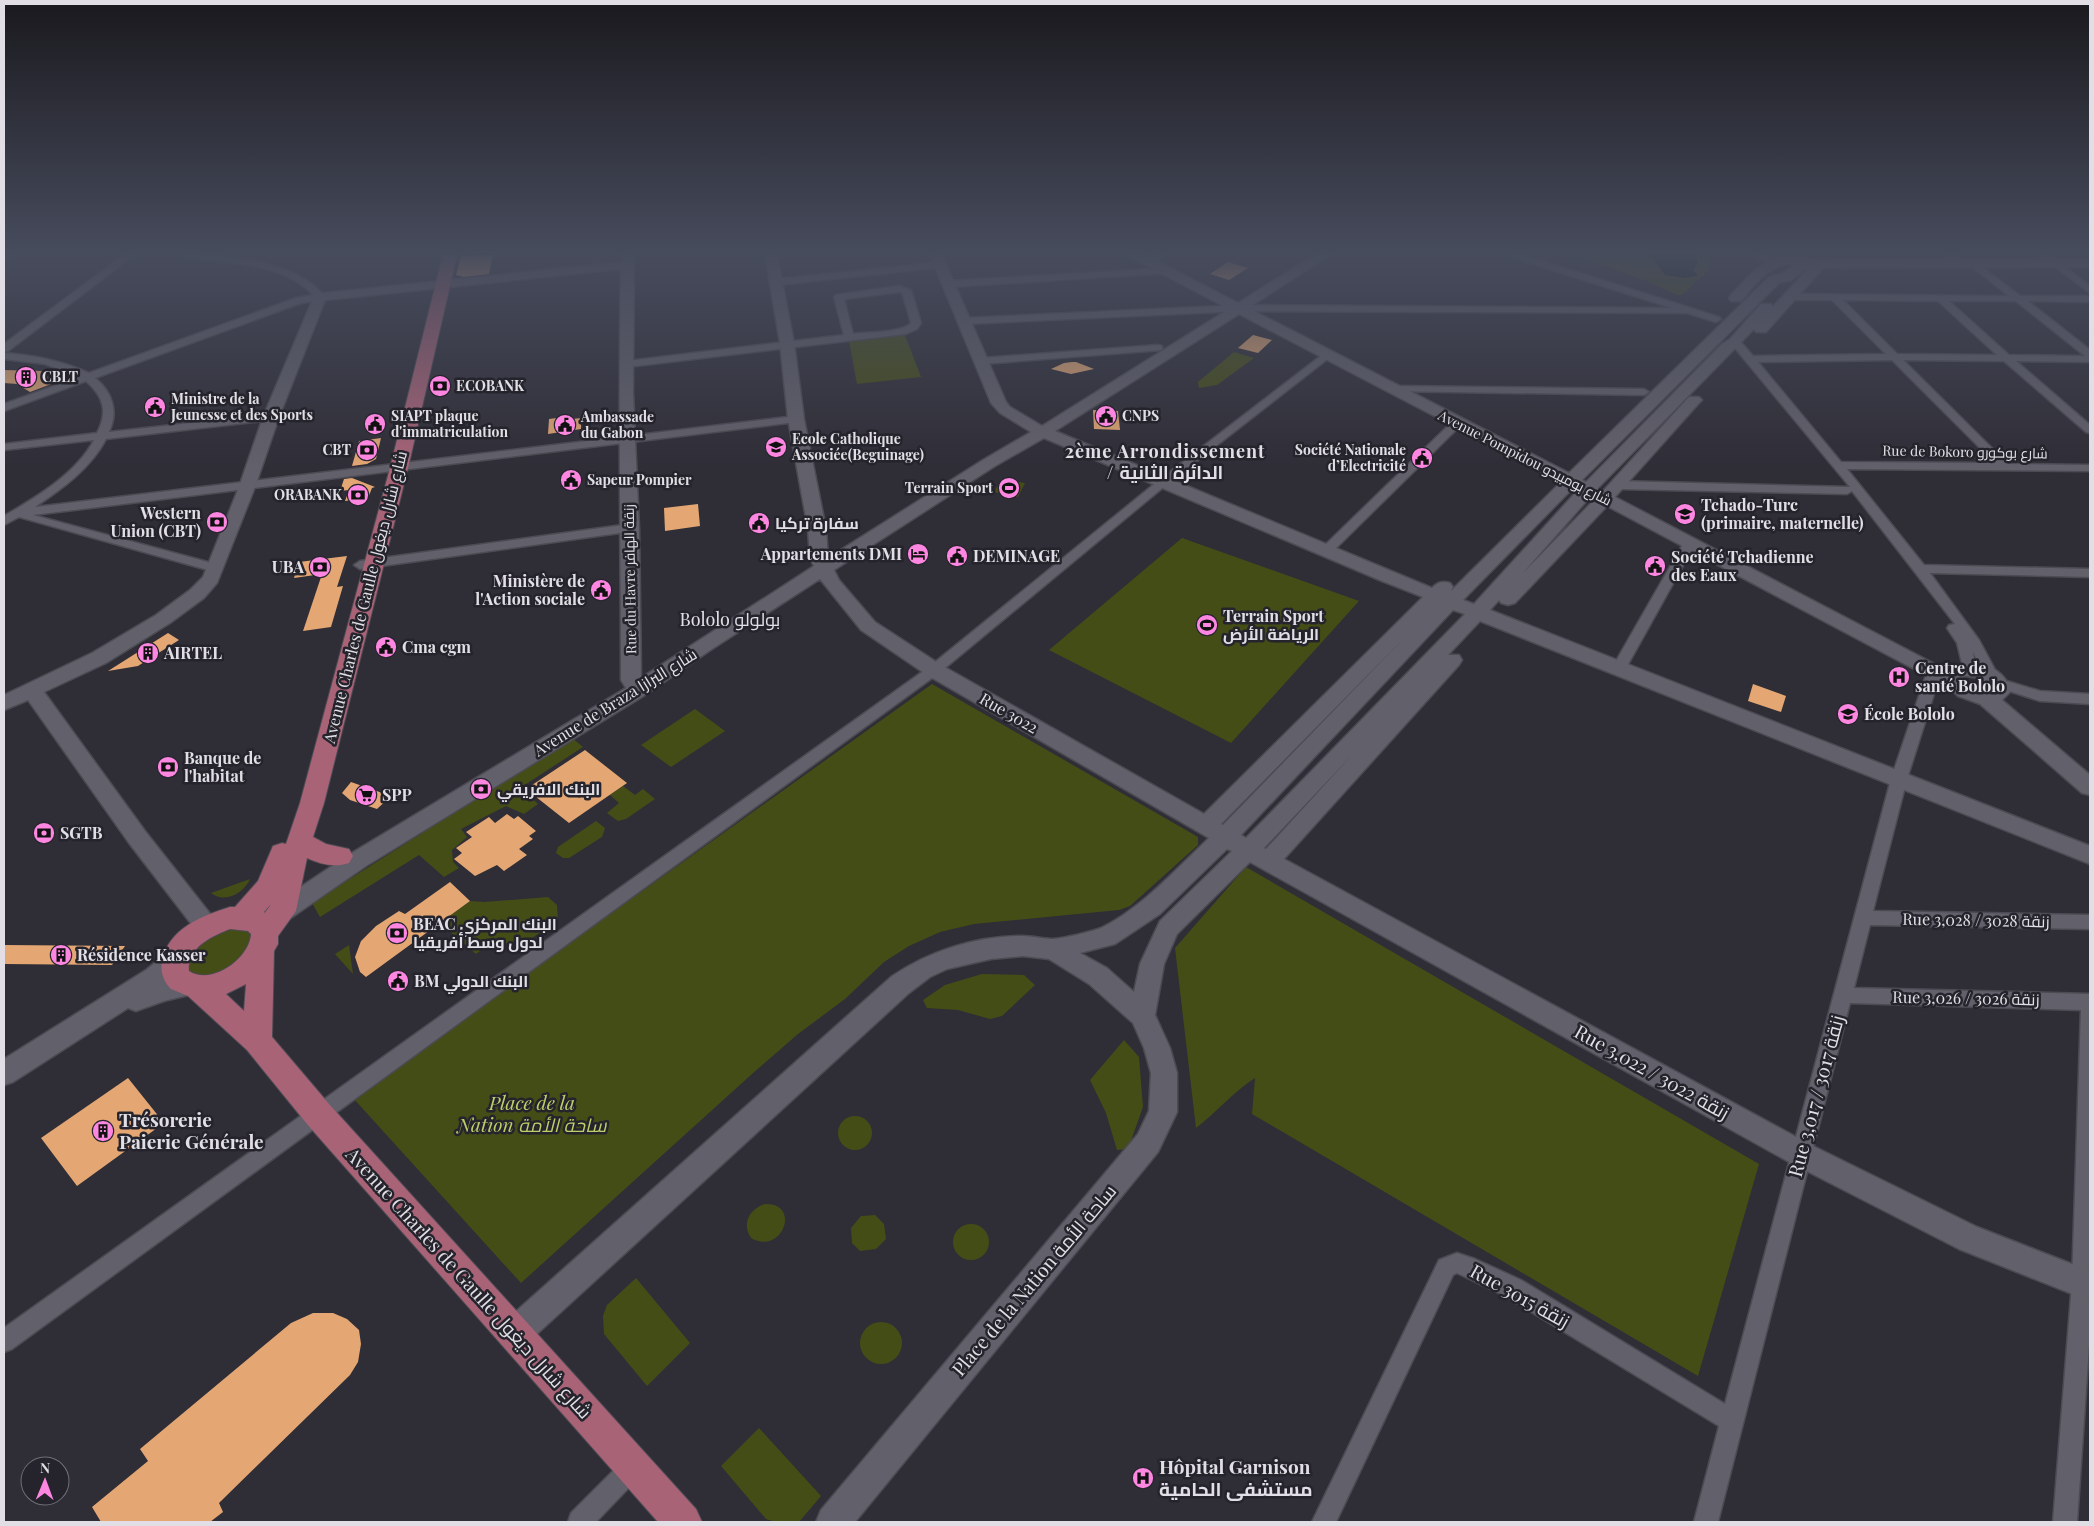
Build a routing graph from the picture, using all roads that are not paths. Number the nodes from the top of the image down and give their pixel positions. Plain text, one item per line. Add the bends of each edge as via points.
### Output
1 (35, 326) edge
2 (226, 326) edge
3 (308, 326) edge
4 (427, 326) edge
5 (627, 326) edge
6 (784, 326) edge
7 (846, 326) edge
8 (914, 326) edge
9 (967, 326) edge
10 (1199, 326) edge
11 (1204, 326) edge
12 (1270, 326) edge
13 (1709, 326) edge
14 (1731, 326) edge
15 (1756, 326) edge
16 (1762, 326) edge
17 (1864, 326) edge
18 (1971, 326) edge
19 (2054, 326) edge
20 (849, 337) junction
21 (787, 343) junction
22 (1158, 348) junction
23 (4, 349) edge
24 (1738, 350) junction
25 (1326, 355) junction
26 (2090, 355) edge
27 (4, 356) edge
28 (1895, 357) junction
29 (2006, 358) junction
30 (2090, 359) edge
31 (982, 361) junction
32 (627, 364) junction
33 (88, 376) junction
34 (1393, 389) junction
35 (1644, 392) junction
36 (4, 408) edge
37 (271, 417) junction
38 (796, 419) junction
39 (1457, 423) junction
40 (1037, 429) junction
41 (2090, 430) edge
42 (102, 436) junction
43 (627, 441) junction
44 (4, 447) edge
45 (1839, 465) junction
46 (2005, 467) junction
47 (2090, 468) edge
48 (391, 469) junction
49 (1162, 483) junction
50 (1618, 485) junction
51 (1581, 486) junction
52 (247, 487) junction
53 (1847, 490) junction
54 (4, 510) edge
55 (16, 514) junction
56 (4, 521) edge
57 (630, 528) junction
58 (1689, 544) junction
59 (1326, 551) junction
60 (367, 564) junction
61 (821, 564) junction
62 (215, 568) junction
63 (1920, 570) junction
64 (2090, 573) edge
65 (1444, 599) junction
66 (1484, 615) junction
67 (1915, 660) junction
68 (1619, 668) junction
69 (934, 670) junction
70 (1934, 672) junction
71 (1960, 674) junction
72 (635, 685) junction
73 (1994, 687) junction
74 (32, 691) junction
75 (2090, 698) edge
76 (4, 704) edge
77 (579, 719) junction
78 (2090, 769) edge
79 (1898, 779) junction
80 (2090, 787) edge
81 (1215, 832) junction
82 (300, 840) junction
83 (1258, 855) junction
84 (2090, 855) edge
85 (340, 856) junction
86 (1862, 918) junction
87 (264, 921) junction
88 (2090, 922) edge
89 (207, 927) junction
90 (1053, 949) junction
91 (175, 961) junction
92 (193, 986) junction
93 (1842, 996) junction
94 (2090, 1002) edge
95 (1142, 1015) junction
96 (90, 1018) junction
97 (257, 1042) junction
98 (4, 1074) edge
99 (318, 1114) junction
100 (1800, 1154) junction
101 (2086, 1285) edge
102 (516, 1333) junction
103 (4, 1341) edge
104 (1732, 1421) junction
105 (633, 1467) junction
106 (580, 1522) edge
107 (683, 1522) edge
108 (834, 1522) edge
109 (1324, 1522) edge
110 (1706, 1522) edge
111 (2065, 1522) edge

1 - 23 street
2 - 33 street
3 - 37 main road
4 - 48 main road, Avenue Charles de Gaulle شارع شارل ديغول
5 - 32 main road, Rue du Havre زنقة الهافر
6 - 21 main road
7 - 20 street
8 - 20 street via 903,332
9 - 31 main road
10 - 22 main road, Avenue de Braza شارع البرازا
11 - 40 main road, Avenue de Braza شارع البرازا
12 - 25 main road, Avenue Pompidou شارع بومبيدو
13 - 35 main road
14 - 51 main road
15 - 24 main road
16 - 24 main road
17 - 28 street
18 - 29 street
19 - 26 street
20 - 21 street
21 - 32 street
21 - 38 main road
22 - 31 street
22 - 40 main road, Avenue de Braza شارع البرازا
24 - 28 street
24 - 45 street
24 - 50 main road
24 - 51 main road
24 - 53 street
25 - 34 main road, Avenue Pompidou شارع بومبيدو
25 - 49 street
27 - 33 street via 53,363
28 - 29 street
28 - 46 street
29 - 30 street
29 - 41 street
31 - 40 main road via 999,404
32 - 43 main road, Rue du Havre زنقة الهافر
33 - 36 street
33 - 42 street via 100,388 108,404 108,420
34 - 35 street
34 - 39 main road, Avenue Pompidou شارع بومبيدو
35 - 51 main road
37 - 42 street
37 - 52 main road
38 - 43 street
38 - 61 main road
39 - 51 main road, Avenue Pompidou شارع بومبيدو
39 - 59 street
40 - 49 main road
40 - 61 main road, Avenue de Braza شارع البرازا via 989,463
42 - 44 street
42 - 55 street via 70,475
43 - 48 street
43 - 57 main road, Rue du Havre زنقة الهافر
45 - 46 street, Rue de Bokoro شارع بوكورو
45 - 63 street
46 - 47 street, Rue de Bokoro شارع بوكورو
48 - 52 street
48 - 60 main road, Avenue Charles de Gaulle شارع شارل ديغول
49 - 59 main road
49 - 69 street
50 - 51 main road
50 - 53 street
51 - 58 main road, Avenue Pompidou شارع بومبيدو
51 - 65 main road, Place de la Nation ساحة الأمة
51 - 66 main road
52 - 55 street
52 - 62 main road
53 - 71 street via 1964,643
54 - 55 street
55 - 56 street
55 - 62 street
57 - 60 street
57 - 72 main road, Rue du Havre زنقة الهافر
58 - 67 main road, Avenue Pompidou شارع بومبيدو
58 - 68 street
59 - 65 main road
60 - 82 main road, Avenue Charles de Gaulle شارع شارل ديغول
60 - 87 main road, Avenue Charles de Gaulle شارع شارل ديغول via 300,806 265,894
61 - 69 main road, Rue 3022 via 831,582 868,626
61 - 72 main road, Avenue de Braza شارع البرازا via 702,646
62 - 74 main road via 211,579 197,594 164,619 99,658
63 - 64 street
63 - 73 street via 1967,630 1985,660
65 - 66 main road
65 - 81 main road, Place de la Nation ساحة الأمة
66 - 68 main road
66 - 83 main road
67 - 70 main road
67 - 71 main road
68 - 79 main road
69 - 81 main road, Rue 3022
69 - 99 street
70 - 71 main road
70 - 79 street, Rue 3,017 / زنقة 3017
71 - 73 main road via 1968,692
72 - 77 main road, Avenue de Braza شارع البرازا
73 - 75 street via 2040,696
73 - 78 main road
73 - 80 main road
74 - 76 main road
74 - 89 main road via 137,837
77 - 85 main road, Avenue de Braza شارع البرازا
77 - 87 main road, Avenue de Braza شارع البرازا
79 - 84 main road
79 - 86 street, Rue 3,017 / زنقة 3017
81 - 83 main road, Rue 3,022 / زنقة 3022
81 - 90 main road, Place de la Nation ساحة الأمة via 1152,907 1106,938
82 - 85 main road via 315,852
82 - 87 main road, Avenue Charles de Gaulle شارع شارل ديغول
83 - 95 main road via 1168,928 1152,964
83 - 100 main road, Rue 3,022 / زنقة 3022
85 - 87 main road, Avenue de Braza شارع البرازا via 304,879
86 - 88 street, Rue 3,028 / زنقة 3028
86 - 93 street, Rue 3,017 / زنقة 3017
87 - 89 main road via 218,922
87 - 92 main road via 252,964 241,974 212,986
87 - 97 main road, Avenue Charles de Gaulle شارع شارل ديغول
89 - 91 main road via 186,942
90 - 95 main road, Place de la Nation ساحة الأمة via 1098,976
90 - 102 main road, Place de la Nation ساحة الأمة via 1023,946 991,949 942,960 900,985
91 - 92 main road, Avenue Charles de Gaulle شارع شارل ديغول via 174,972 179,980
91 - 96 main road via 155,978
92 - 96 main road via 153,994
92 - 97 main road, Avenue Charles de Gaulle شارع شارل ديغول
93 - 94 street, Rue 3,026 / زنقة 3026
93 - 100 street, Rue 3,017 / زنقة 3017
94 - 101 street
95 - 108 main road, Place de la Nation ساحة الأمة via 1164,1073 1163,1112 1148,1143
96 - 98 main road
97 - 99 main road, Avenue Charles de Gaulle شارع شارل ديغول
99 - 102 main road, Avenue Charles de Gaulle شارع شارل ديغول
99 - 103 street
100 - 101 main road, Rue 3,022 / زنقة 3022 via 1969,1239
100 - 104 street, Rue 3,017 / زنقة 3017
101 - 111 street
102 - 105 main road, Avenue Charles de Gaulle شارع شارل ديغول
104 - 109 street, Rue 3015 زنقة via 1513,1288 1456,1263 1446,1267 1433,1290 1412,1341
104 - 110 street, Rue 3,017 / زنقة 3017
105 - 106 street
105 - 107 main road, Avenue Charles de Gaulle شارع شارل ديغول

